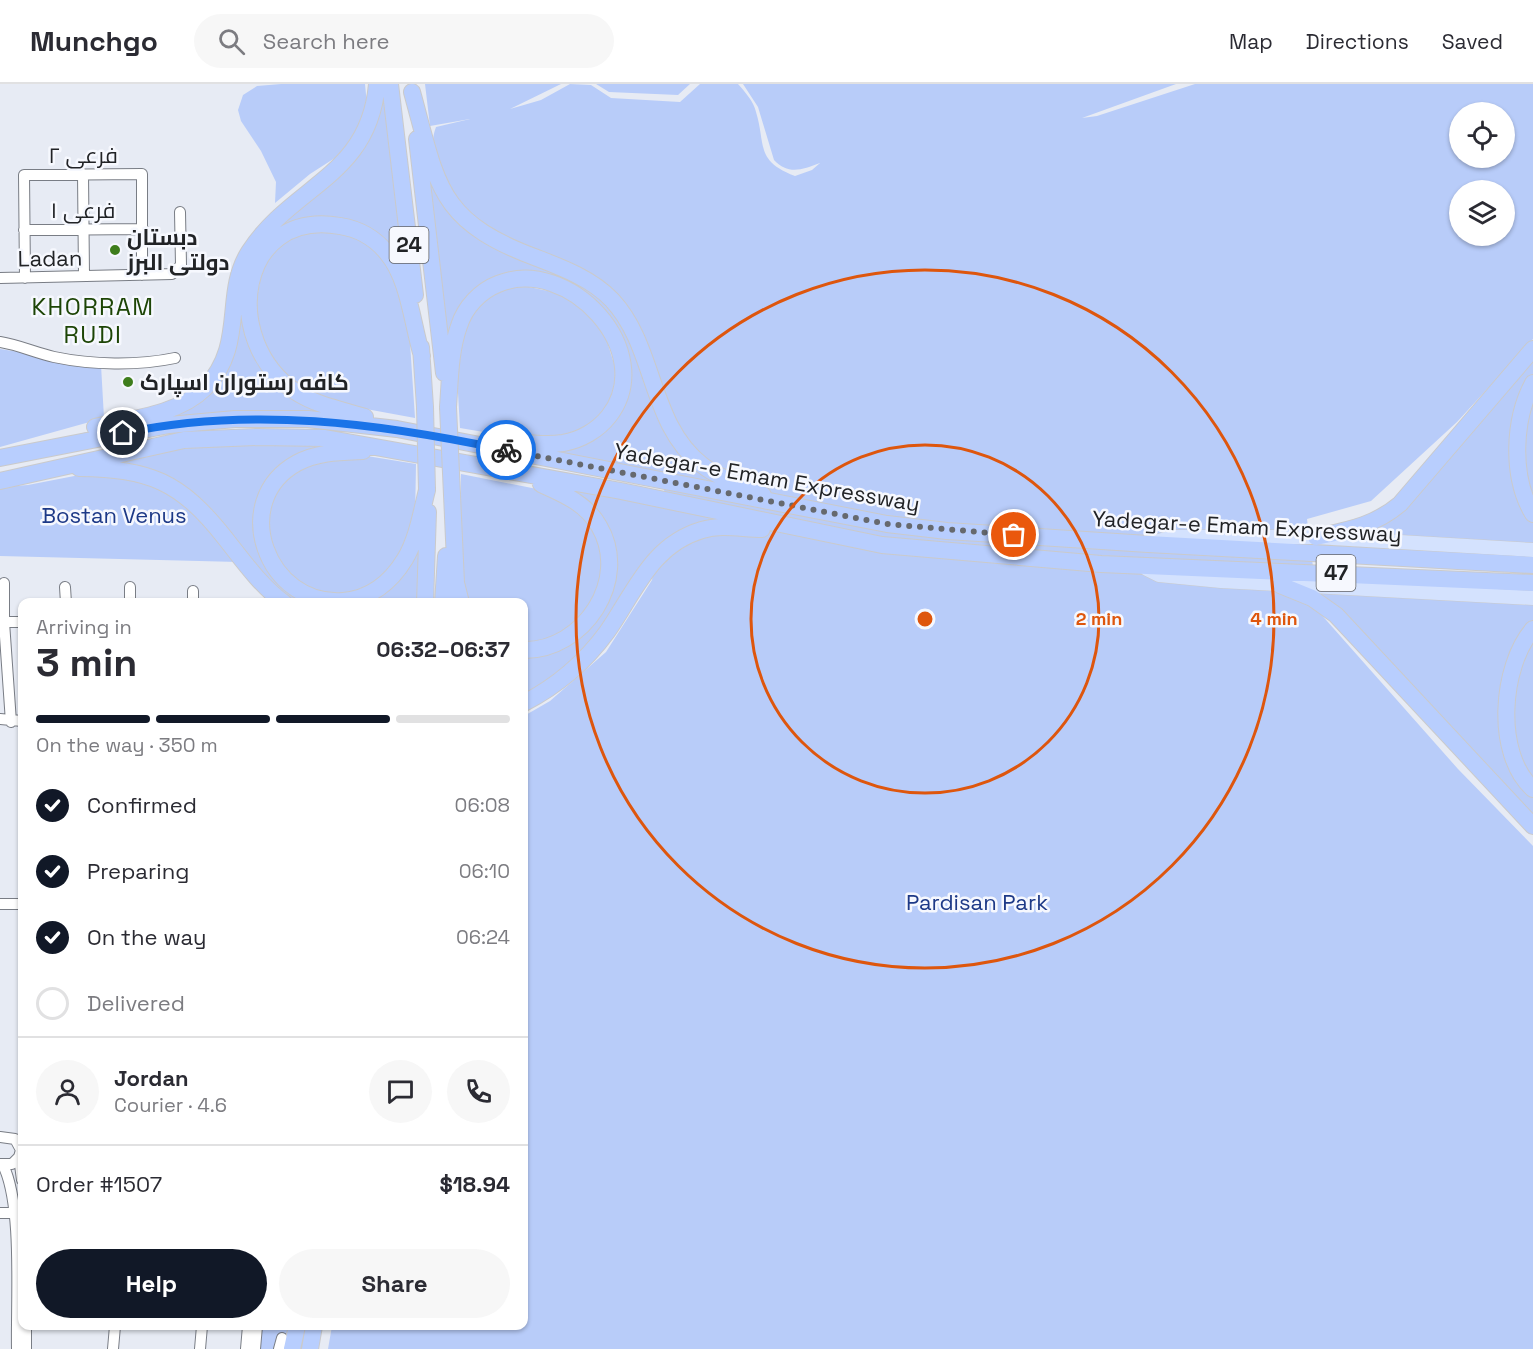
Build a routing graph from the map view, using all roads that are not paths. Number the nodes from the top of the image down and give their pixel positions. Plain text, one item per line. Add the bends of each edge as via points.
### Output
1 (377, 84) edge
2 (390, 84) edge
3 (411, 88) edge
4 (83, 174) junction
5 (180, 212) dead end
6 (142, 229) junction
7 (24, 230) junction
8 (83, 230) junction
9 (142, 275) junction
10 (84, 276) junction
11 (0, 278) edge
12 (25, 278) junction
13 (0, 342) edge
14 (1533, 349) edge
15 (422, 356) junction
16 (175, 358) dead end
17 (1533, 383) edge
18 (448, 407) junction
19 (397, 429) junction
20 (459, 441) junction
21 (395, 450) junction
22 (0, 457) edge
23 (57, 468) junction
24 (521, 475) junction
25 (0, 481) edge
26 (428, 490) junction
27 (452, 495) junction
28 (783, 504) junction
29 (1533, 513) edge
30 (782, 526) junction
31 (1316, 537) junction
32 (1148, 544) junction
33 (1533, 550) edge
34 (1140, 565) junction
35 (1533, 565) edge
36 (4, 583) dead end
37 (1533, 583) edge
38 (1280, 585) junction
39 (65, 587) dead end
40 (130, 587) dead end
41 (193, 591) dead end
42 (66, 598) edge
43 (130, 598) edge
44 (193, 598) edge
45 (278, 598) edge
46 (315, 598) edge
47 (354, 598) edge
48 (425, 598) edge
49 (443, 598) edge
50 (460, 598) edge
51 (1533, 598) edge
52 (2, 622) edge
53 (18, 622) edge
54 (1533, 629) edge
55 (528, 649) edge
56 (528, 700) edge
57 (5, 720) edge
58 (0, 727) edge
59 (1533, 789) edge
60 (1533, 826) edge
61 (0, 904) edge
62 (18, 904) edge
63 (0, 1137) edge
64 (18, 1139) edge
65 (18, 1159) edge
66 (1, 1164) edge
67 (18, 1176) edge
68 (11, 1185) junction
69 (0, 1213) edge
70 (15, 1213) junction
71 (26, 1330) edge
72 (115, 1330) edge
73 (202, 1330) edge
74 (248, 1330) edge
75 (257, 1330) edge
76 (294, 1330) edge
77 (313, 1330) edge
78 (285, 1345) edge
79 (17, 1349) edge
80 (26, 1349) edge
81 (113, 1349) edge
82 (200, 1349) edge
83 (246, 1349) edge
84 (255, 1349) edge
85 (310, 1349) edge

1 - 22 highway via 374,111 359,145 341,166 270,228 248,254 239,282 228,353 205,387 177,406 30,444
2 - 15 highway, 24
3 - 18 highway, 24
3 - 28 highway via 438,183 464,219 499,244 569,271 601,290 633,330 665,417 686,450 713,473
4 - 6 street, فرعی ۲ via 142,174
4 - 7 street, فرعی ۲ via 24,175
4 - 8 street
5 - 9 street, Ladan via 181,265 172,274
6 - 8 street, فرعی ۱
6 - 9 street
7 - 8 street, فرعی ۱
7 - 12 street
8 - 10 street
9 - 10 street, Ladan
10 - 12 street, Ladan
11 - 12 street, Ladan
13 - 16 street via 64,359 135,364
14 - 31 highway via 1400,504 1365,526
15 - 19 highway via 401,276 387,252 367,235 335,225 311,226 280,238 259,261 248,287 248,315 254,339 268,364 307,398
15 - 26 highway, 24, bridge
17 - 29 highway via 1524,404 1518,440 1524,496
18 - 20 highway via 459,324 472,302 504,281 535,279 568,291 598,314 621,353 624,379 618,401 605,421 587,435 557,444 481,436
18 - 27 highway, 24, bridge
19 - 20 highway, Yadegar-e Emam Expressway / 47
19 - 22 highway, Yadegar-e Emam Expressway / 47 via 308,419 201,421
20 - 28 highway, Yadegar-e Emam Expressway / 47
21 - 23 highway, Yadegar-e Emam Expressway / 47 via 325,438 205,438 149,446
21 - 24 highway, Yadegar-e Emam Expressway / 47
21 - 46 highway via 321,454 298,462 279,478 265,501 261,527 266,553 280,576
23 - 25 highway, Yadegar-e Emam Expressway / 47
23 - 45 highway via 119,468 176,489 210,520
24 - 30 highway, Yadegar-e Emam Expressway / 47 via 621,491
24 - 55 highway via 584,507 600,527 609,565 601,597 579,630 553,646
26 - 47 highway via 409,552 376,590
26 - 48 highway, 24
27 - 49 highway, 24
27 - 50 highway
28 - 32 highway, Yadegar-e Emam Expressway / 47 via 947,531
30 - 34 highway, Yadegar-e Emam Expressway / 47 via 942,552
30 - 56 highway via 704,529 672,544 647,567 607,631 577,668
31 - 32 main road via 1173,537
31 - 33 main road
32 - 35 highway, Yadegar-e Emam Expressway / 47
34 - 37 highway, Yadegar-e Emam Expressway / 47
34 - 38 main road via 1159,575
36 - 52 street
38 - 51 main road
38 - 60 highway via 1312,598 1336,615
39 - 42 street
40 - 43 street
41 - 44 street
52 - 53 street
52 - 57 street
54 - 59 highway via 1516,657 1506,727 1520,773
57 - 58 street
61 - 62 street
63 - 64 street
65 - 66 street via 12,1164
66 - 68 street
67 - 68 street via 14,1175
68 - 70 street
69 - 70 street
70 - 79 street
71 - 80 street
72 - 81 street
73 - 82 street
74 - 83 street
75 - 84 street
76 - 78 highway
77 - 85 highway

